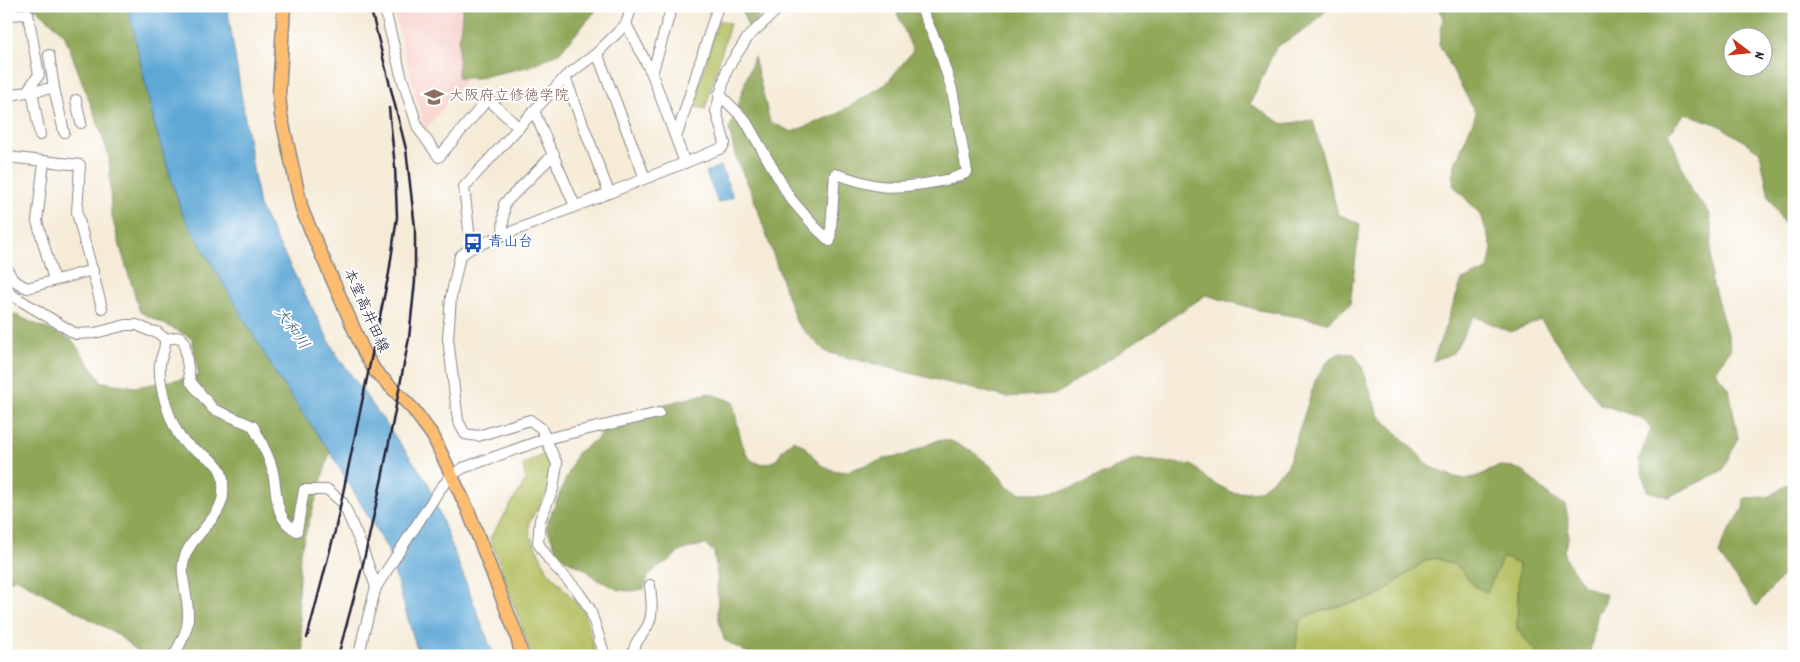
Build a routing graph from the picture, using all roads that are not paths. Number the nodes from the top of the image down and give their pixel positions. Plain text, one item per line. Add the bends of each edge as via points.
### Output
1 (284, 6) edge
2 (384, 6) edge
3 (632, 6) edge
4 (672, 6) edge
5 (718, 6) edge
6 (781, 6) edge
7 (920, 6) edge
8 (6, 16) edge
9 (626, 24) junction
10 (597, 53) junction
11 (49, 55) dead end
12 (652, 74) junction
13 (566, 77) junction
14 (54, 88) junction
15 (29, 92) junction
16 (719, 94) junction
17 (6, 95) edge
18 (59, 110) junction
19 (534, 111) junction
20 (81, 123) dead end
21 (518, 128) junction
22 (64, 132) dead end
23 (40, 135) dead end
24 (676, 138) junction
25 (554, 154) junction
26 (44, 161) junction
27 (685, 163) junction
28 (6, 164) edge
29 (645, 178) junction
30 (608, 193) junction
31 (575, 206) junction
32 (503, 236) junction
33 (471, 248) junction
34 (6, 267) edge
35 (93, 270) junction
36 (54, 280) junction
37 (6, 287) edge
38 (102, 308) dead end
39 (165, 339) junction
40 (658, 413) dead end
41 (545, 439) junction
42 (452, 475) junction
43 (378, 584) junction
44 (650, 585) dead end
45 (174, 656) edge
46 (360, 656) edge
47 (522, 656) edge
48 (605, 656) edge
49 (634, 656) edge

1 - 42 main road, 本堂高井田線 via 279,94 302,210 364,352 375,371 414,409 433,436
2 - 21 street via 400,75 418,128 439,157 488,99
3 - 9 street
4 - 12 street
5 - 24 street
6 - 16 street via 748,36 727,69
7 - 16 street via 938,46 952,90 967,172 928,183 881,187 835,174 830,241 790,198 745,120
8 - 15 street via 28,14 39,75
9 - 10 street
9 - 12 street
10 - 13 street
10 - 29 street
11 - 14 street
12 - 24 street
13 - 19 street
13 - 30 street
14 - 15 street
14 - 18 street
15 - 17 street
15 - 23 street
16 - 27 street via 716,111 725,144
18 - 20 street via 77,104
18 - 22 street
19 - 21 street
19 - 25 street
21 - 33 street via 464,187
24 - 27 street
25 - 31 street
25 - 32 street via 504,204
26 - 28 street via 7,157
26 - 35 street via 80,165 77,214
26 - 36 street via 37,221
27 - 29 street
29 - 30 street
30 - 31 street
31 - 32 street
32 - 33 street
33 - 41 street via 460,256 451,297 448,338 458,421 465,434 478,436 530,420 541,428
34 - 36 street via 13,280 27,288
35 - 36 street
35 - 38 street
37 - 39 street via 10,294 76,334 138,325 158,332
39 - 43 street via 180,337 184,341 190,381 212,409 253,426 272,465 278,508 285,523 297,531 304,490 328,490 343,503
39 - 45 street via 160,382 174,423 181,439 220,467 223,479 222,500 214,517 190,546 183,562 188,618
40 - 41 street
41 - 42 street
41 - 48 street via 557,464 553,489 540,520 538,544 590,609
42 - 43 street
42 - 47 main road, 本堂高井田線
43 - 46 street
44 - 49 street via 648,625 639,637

